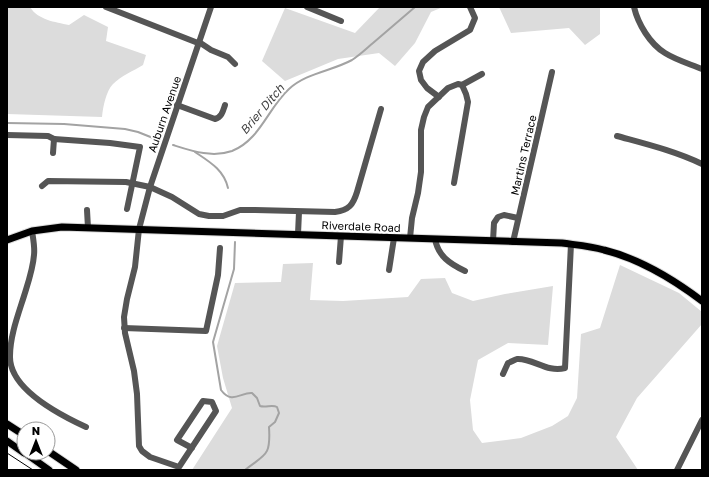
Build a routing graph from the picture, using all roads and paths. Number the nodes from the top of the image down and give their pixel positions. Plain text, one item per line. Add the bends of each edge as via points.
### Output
1 (106, 7) edge
2 (211, 7) edge
3 (307, 7) edge
4 (470, 7) edge
5 (634, 7) edge
6 (341, 21) dead end
7 (198, 43) junction
8 (235, 64) dead end
9 (702, 69) edge
10 (552, 72) dead end
11 (482, 74) dead end
12 (462, 85) junction
13 (439, 97) junction
14 (177, 105) junction
15 (225, 105) dead end
16 (381, 109) dead end
17 (7, 135) edge
18 (617, 136) dead end
19 (54, 138) junction
20 (53, 153) dead end
21 (702, 164) edge
22 (132, 183) junction
23 (454, 183) dead end
24 (42, 186) dead end
25 (150, 187) junction
26 (126, 209) dead end
27 (87, 210) dead end
28 (298, 212) junction
29 (518, 218) junction
30 (88, 228) junction
31 (139, 229) junction
32 (32, 230) junction
33 (298, 234) junction
34 (341, 236) junction
35 (394, 238) junction
36 (410, 238) junction
37 (435, 239) junction
38 (7, 240) edge
39 (493, 241) junction
40 (513, 242) junction
41 (571, 244) junction
42 (220, 248) dead end
43 (339, 262) dead end
44 (389, 270) dead end
45 (465, 271) dead end
46 (702, 301) edge
47 (124, 328) junction
48 (503, 374) dead end
49 (702, 420) edge
50 (7, 424) edge
51 (86, 427) dead end
52 (16, 430) edge
53 (7, 441) edge
54 (16, 447) edge
55 (192, 448) junction
56 (56, 456) edge
57 (36, 461) edge
58 (49, 470) edge
59 (76, 470) edge
60 (677, 470) edge

1 - 7 street
2 - 7 street, Auburn Avenue
3 - 6 street
4 - 13 street via 475,18 470,30 435,51 423,62 419,71 421,80 427,88
5 - 9 street via 639,22 652,42 662,51
7 - 8 street via 228,56
7 - 14 street, Auburn Avenue
10 - 29 street, Martins Terrace
11 - 12 street
12 - 13 street via 448,88
12 - 23 street via 468,102
13 - 36 street via 428,107 422,122 421,172
14 - 15 street via 215,119 221,115
14 - 25 street, Auburn Avenue
16 - 28 street via 352,203 344,211
17 - 19 street
18 - 21 street via 656,146
19 - 20 street
19 - 22 street via 140,147
22 - 24 street via 48,181
22 - 25 street
22 - 26 street
25 - 28 street via 204,215 223,216 240,210
25 - 31 street, Auburn Avenue
27 - 30 street
28 - 33 street
29 - 39 street via 504,215 498,217 494,223
29 - 40 street, Martins Terrace
30 - 31 main road, Riverdale Road
30 - 32 main road, Riverdale Road
31 - 33 main road, Riverdale Road
31 - 47 street, Auburn Avenue
32 - 38 main road, Riverdale Road
32 - 51 street via 33,261 14,330 10,360 16,378 34,396
33 - 34 main road, Riverdale Road
34 - 35 main road, Riverdale Road
34 - 43 street
35 - 36 main road, Riverdale Road
35 - 44 street
36 - 37 main road, Riverdale Road
37 - 39 main road, Riverdale Road
37 - 45 street via 441,256
39 - 40 main road, Riverdale Road
40 - 41 main road, Riverdale Road
41 - 46 main road, Riverdale Road via 633,259 673,280
41 - 48 street via 565,368 558,370 517,359 508,363
42 - 47 street via 218,275 206,331
47 - 55 street, Auburn Avenue via 134,371 138,442 142,451 150,457 179,468
49 - 60 street
50 - 52 main road
53 - 54 main road
55 - 55 street via 216,411 212,402 203,401 177,440
56 - 59 main road
57 - 58 main road

